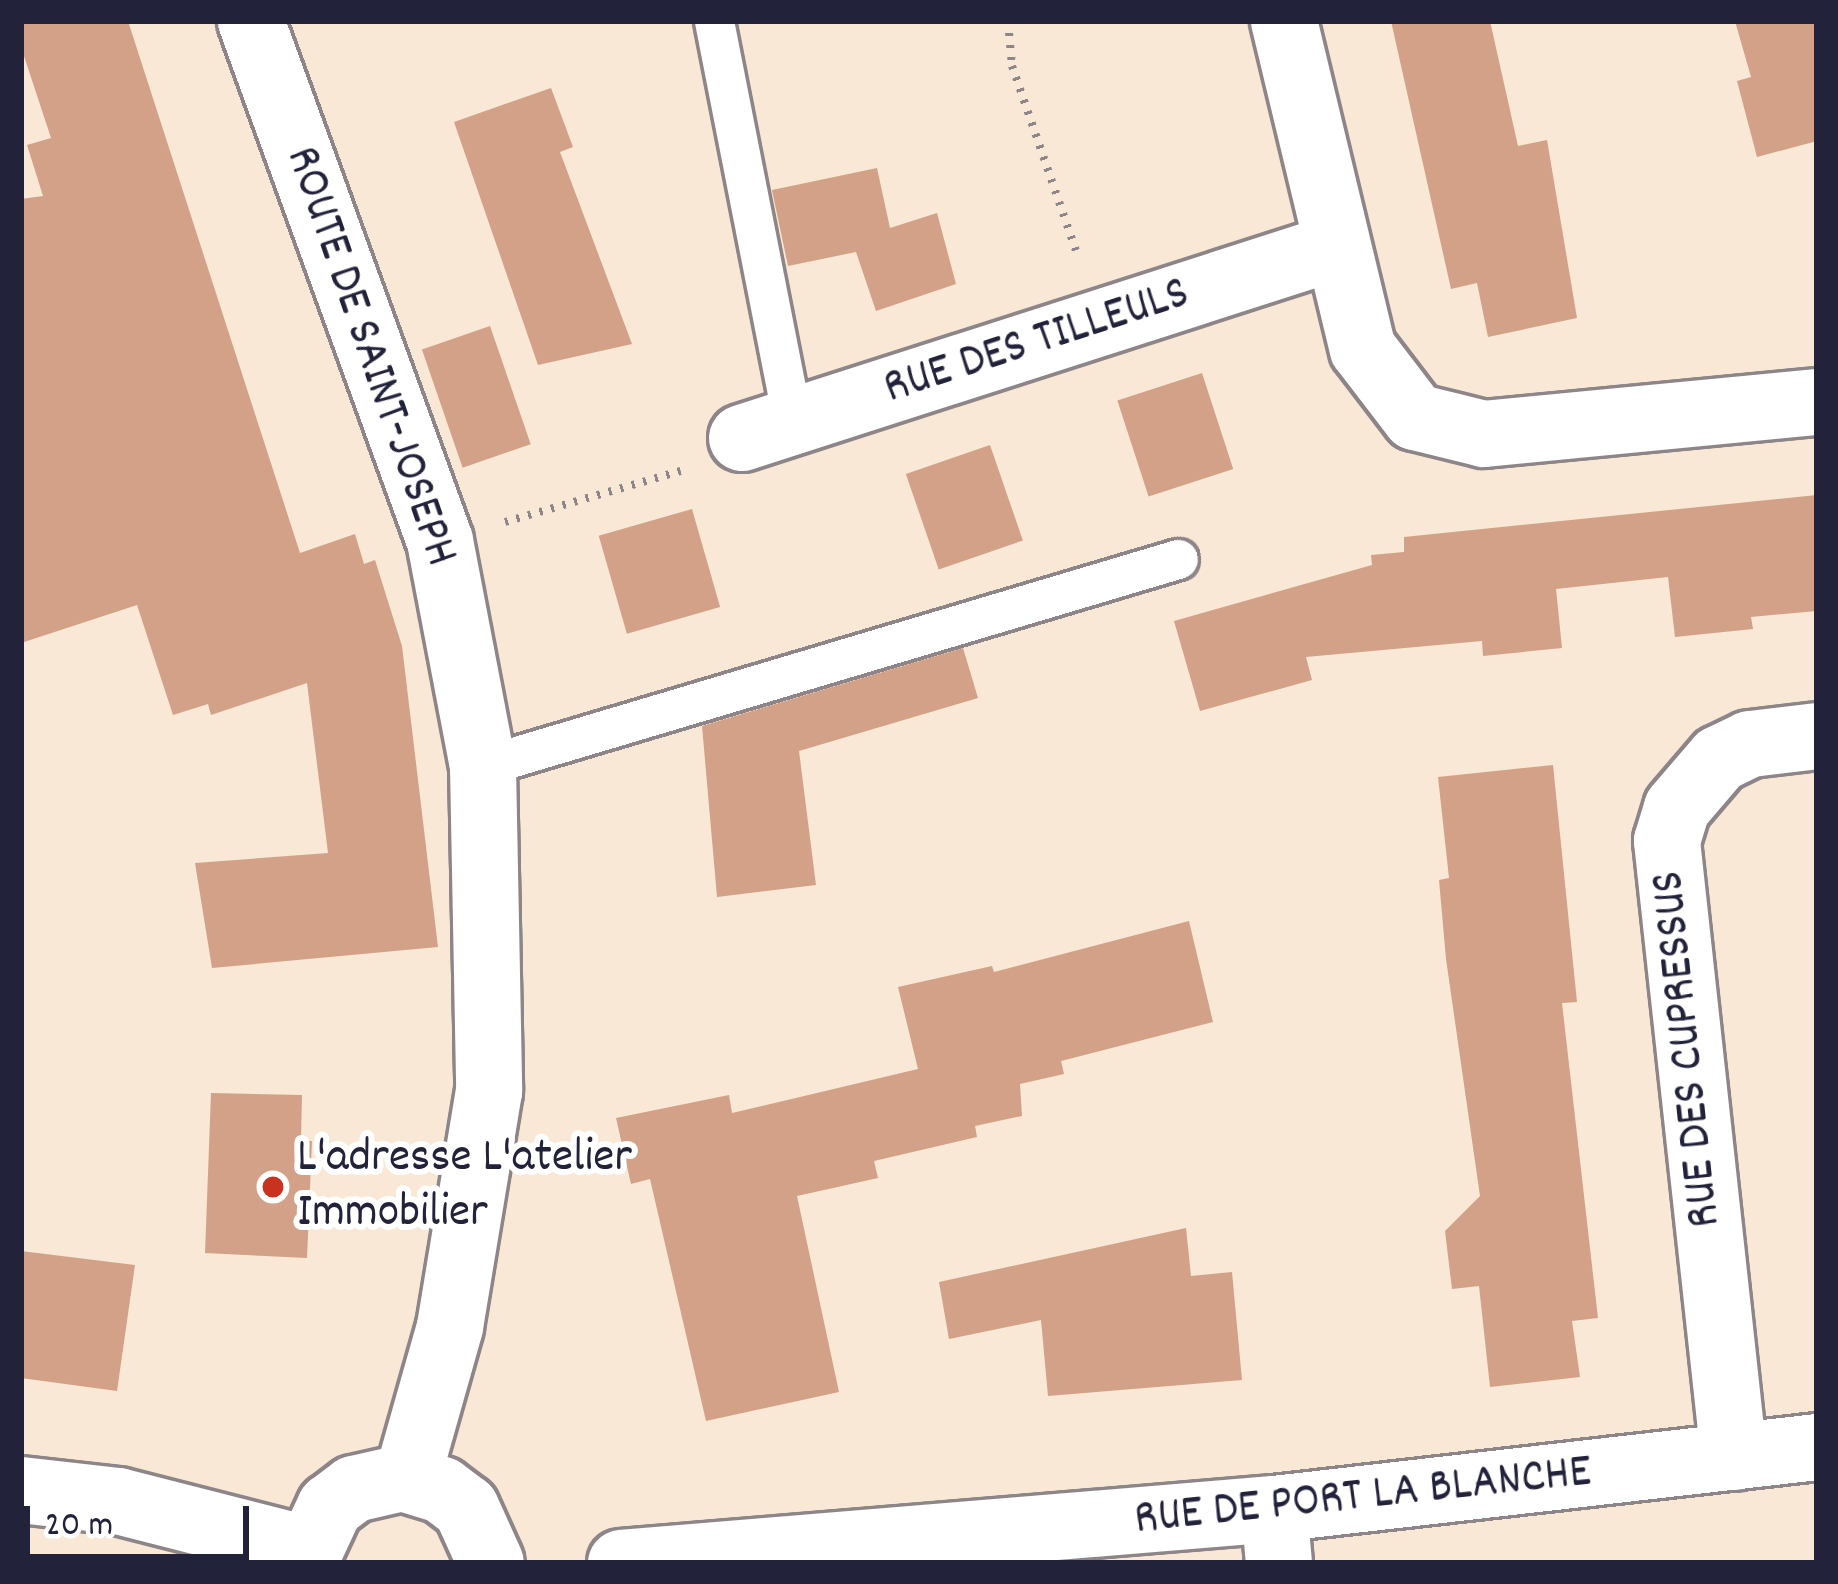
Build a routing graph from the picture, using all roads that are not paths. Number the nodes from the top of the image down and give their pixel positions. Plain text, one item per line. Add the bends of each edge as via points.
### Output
1 (250, 21) edge
2 (714, 21) edge
3 (1284, 21) edge
4 (1333, 248) junction
5 (1817, 401) edge
6 (768, 430) joint
7 (1178, 559) dead end
8 (1817, 736) edge
9 (483, 766) junction
10 (1817, 1447) edge
11 (1734, 1457) junction
12 (407, 1479) junction
13 (21, 1490) edge
14 (1276, 1536) edge
15 (305, 1556) edge
16 (491, 1563) edge
17 (621, 1563) edge

1 - 9 street, ROUTE DE SAINT-JOSEPH via 440,541
2 - 6 lane
3 - 4 street
4 - 5 street via 1363,349 1415,417 1484,434
4 - 6 street, RUE DES TILLEULS
7 - 9 lane
8 - 11 street, RUE DES CUPRESSUS via 1750,744 1719,758 1686,793 1667,841
9 - 12 street, ROUTE DE SAINT-JOSEPH via 489,1091 450,1328
10 - 11 street, RUE DE PORT LA BLANCHE
11 - 14 street, RUE DE PORT LA BLANCHE
12 - 15 street via 354,1489 319,1520
12 - 16 street via 466,1508
13 - 15 street via 118,1502
14 - 17 street, RUE DE PORT LA BLANCHE

